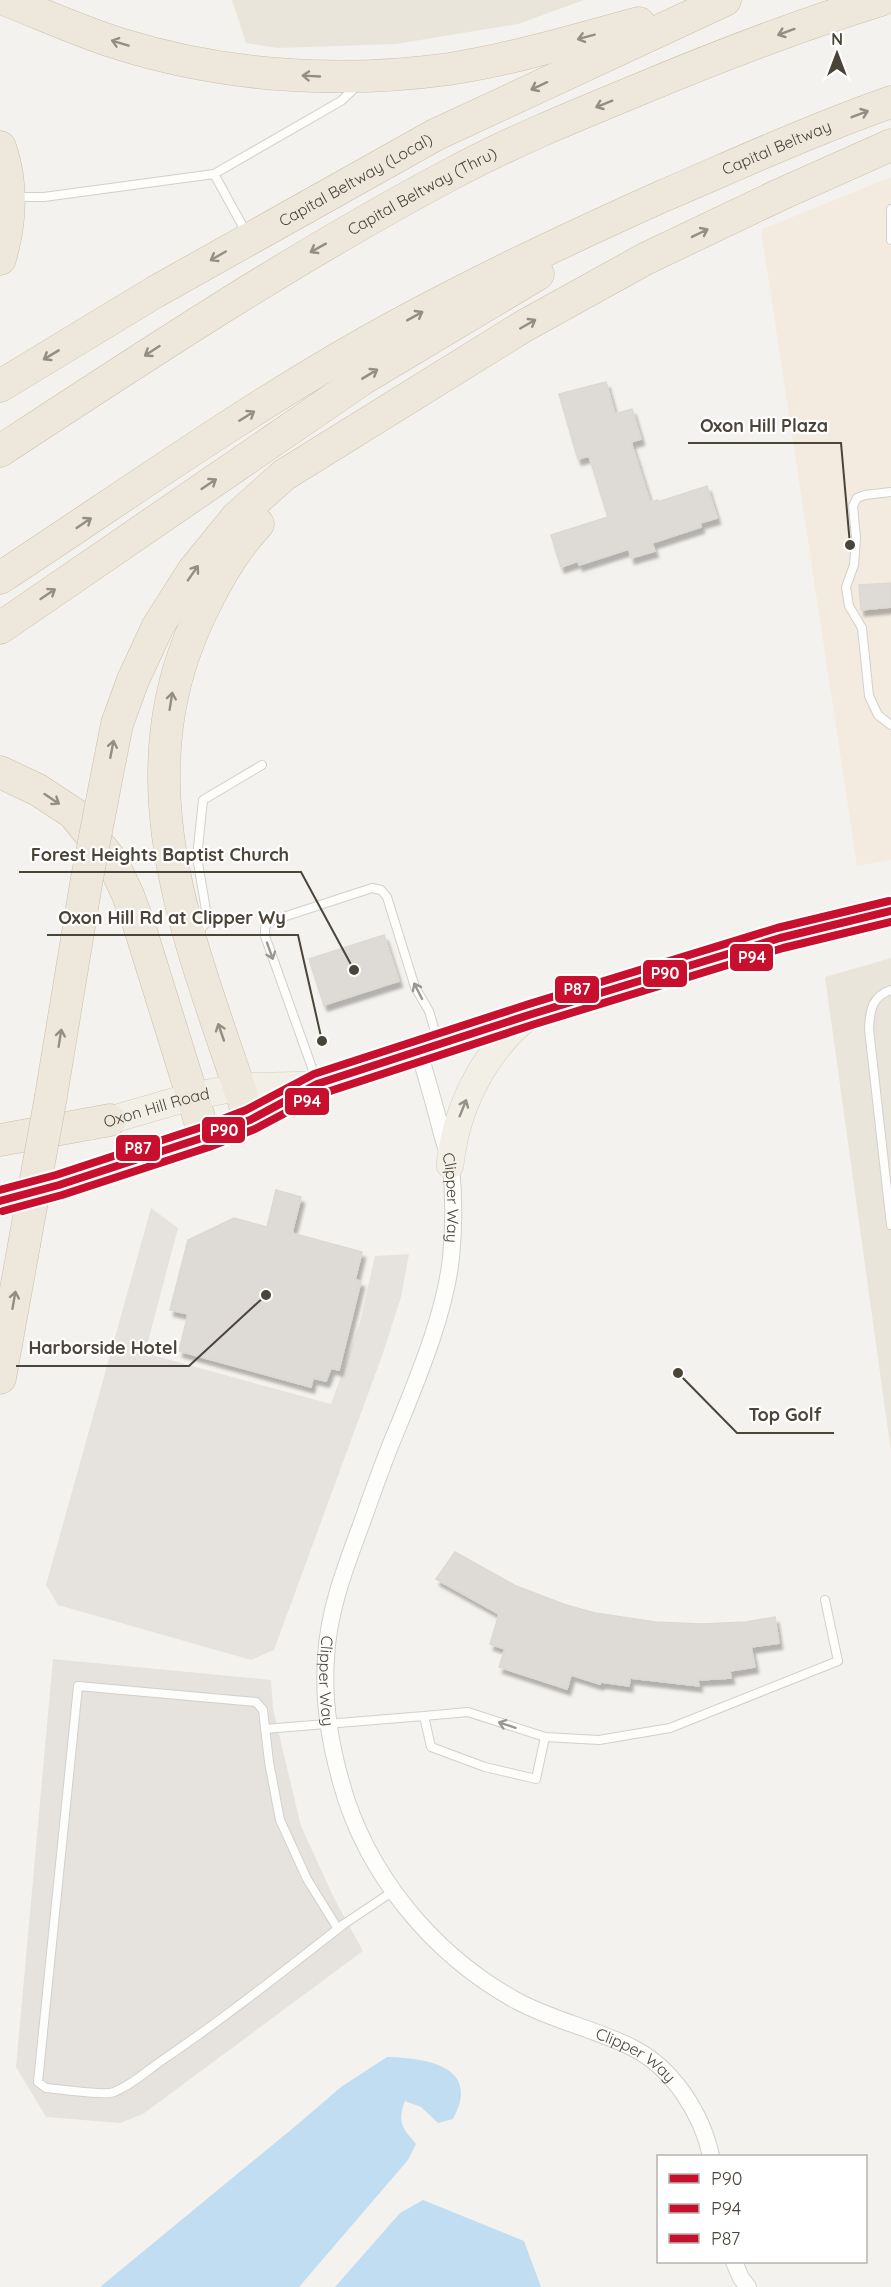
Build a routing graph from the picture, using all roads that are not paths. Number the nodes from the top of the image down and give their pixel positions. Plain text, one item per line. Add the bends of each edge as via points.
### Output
1 (6, 0) edge
2 (725, 0) edge
3 (881, 0) edge
4 (368, 76) junction
5 (891, 102) edge
6 (891, 145) edge
7 (0, 147) edge
8 (214, 174) junction
9 (663, 196) junction
10 (11, 197) junction
11 (891, 209) edge
12 (249, 238) junction
13 (891, 240) edge
14 (0, 259) edge
15 (0, 386) edge
16 (379, 414) junction
17 (0, 451) edge
18 (891, 492) edge
19 (0, 578) edge
20 (0, 627) edge
21 (891, 725) edge
22 (262, 765) dead end
23 (0, 772) edge
24 (891, 911) edge
25 (190, 943) junction
26 (891, 990) edge
27 (532, 1014) junction
28 (429, 1048) junction
29 (317, 1084) junction
30 (240, 1087) junction
31 (193, 1096) junction
32 (110, 1120) junction
33 (250, 1120) junction
34 (205, 1137) junction
35 (0, 1140) edge
36 (0, 1155) edge
37 (450, 1165) junction
38 (0, 1201) edge
39 (891, 1226) edge
40 (0, 1378) edge
41 (825, 1600) dead end
42 (424, 1716) junction
43 (329, 1723) junction
44 (265, 1730) junction
45 (545, 1737) junction
46 (392, 1892) junction
47 (338, 1929) junction
48 (710, 2155) edge
49 (734, 2263) edge
50 (748, 2287) edge

4 -> 1 highway via 263,73 186,61 122,44
2 -> 4 highway via 504,58 448,69
2 -> 12 highway, Capital Beltway (Local) via 435,135
3 -> 17 highway, Capital Beltway (Thru) via 727,53 453,173 305,255
4 - 8 lane via 341,101
9 -> 5 highway, Capital Beltway
16 -> 6 highway via 645,259
7 - 10 highway
8 - 10 lane via 44,197
8 - 12 lane
19 -> 9 highway via 350,352 516,264
20 -> 9 highway via 364,378 617,231
10 - 14 highway
11 - 13 lane
12 -> 15 highway, Capital Beltway (Local)
25 -> 16 highway via 175,884 163,788 165,738 173,691 189,639 216,582 250,533 293,487
40 -> 16 highway, bridge via 87,878 117,724 133,680 158,626 193,571 237,517 284,475
18 - 21 lane via 865,495 857,498 853,506 854,565 846,587 849,606 862,628 869,696 878,715
22 - 25 lane via 203,800 197,857 205,924
23 -> 31 highway via 73,813 112,861 139,925
24 - 27 main road, Oxon Hill Road via 780,938
30 -> 25 highway
26 - 39 lane via 879,994 874,1002 869,1029
27 - 28 main road, Oxon Hill Road
37 -> 27 main road via 460,1116 473,1086 502,1042
28 - 29 main road, Oxon Hill Road
28 -> 29 lane via 429,1011 415,987 387,897 372,888 268,922 265,928
28 - 37 street, Clipper Way
29 - 30 main road, Oxon Hill Road
29 - 33 main road, Oxon Hill Road
30 - 31 main road, Oxon Hill Road
30 - 33 highway
31 - 32 main road, Oxon Hill Road
31 - 34 highway
32 - 35 highway
32 - 36 main road, Oxon Hill Road
33 - 34 main road, Oxon Hill Road
34 - 38 main road, Oxon Hill Road
37 - 43 street, Clipper Way via 453,1219 446,1281 421,1370 337,1592 326,1658
41 - 45 lane via 838,1661 670,1728 599,1740
42 - 43 lane
45 -> 42 lane via 468,1712
42 - 45 lane via 430,1747 485,1767 536,1779
43 - 44 lane
43 - 46 street, Clipper Way via 341,1783 354,1820
44 - 47 lane via 280,1820 307,1879
44 - 47 lane via 263,1710 256,1702 78,1686 38,2082 46,2088 113,2093 180,2049
46 - 47 lane
46 - 48 street, Clipper Way via 441,1946 474,1974 518,2002 636,2049 660,2067 697,2115
49 - 50 street

